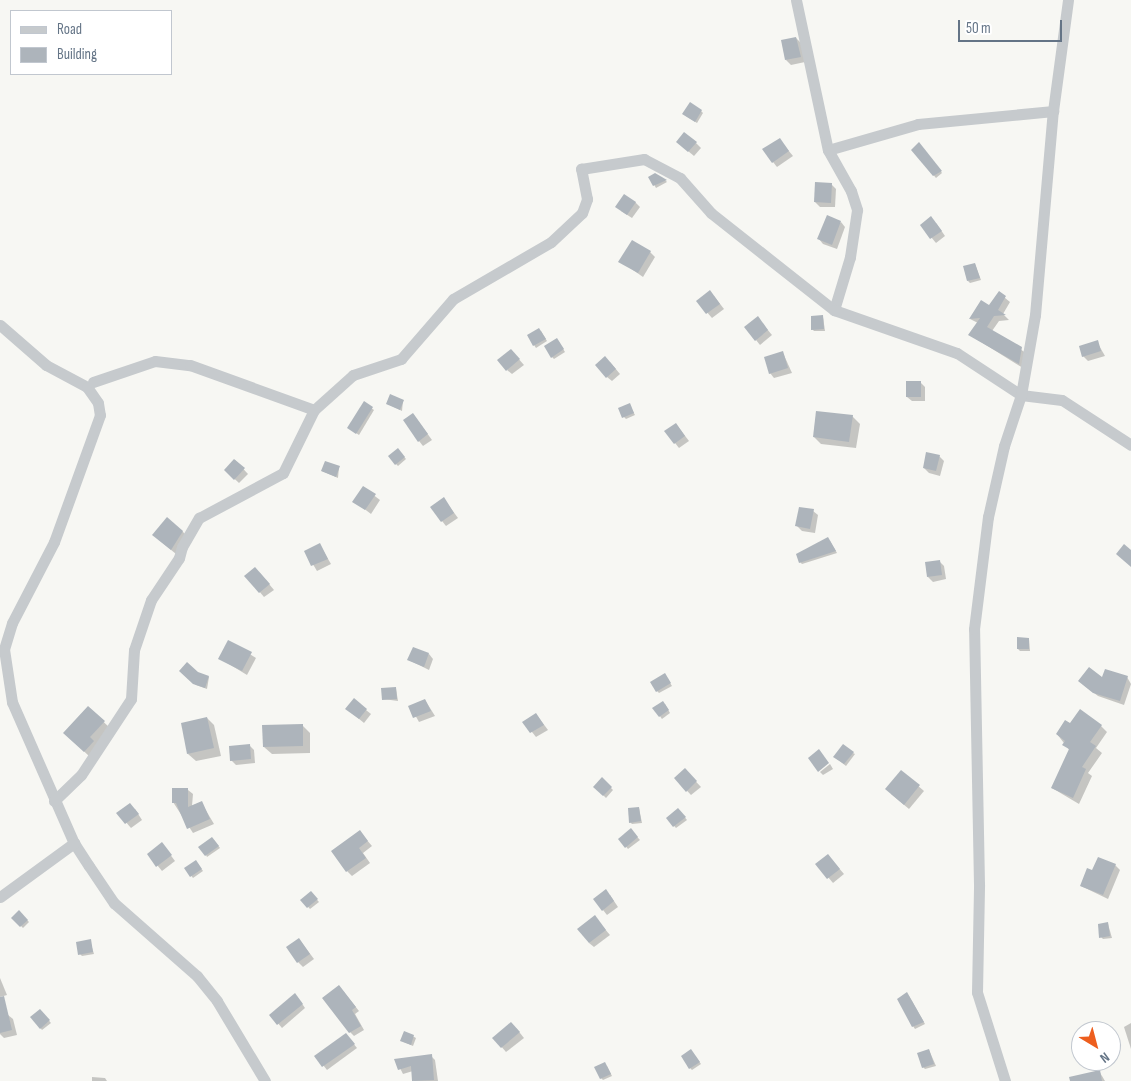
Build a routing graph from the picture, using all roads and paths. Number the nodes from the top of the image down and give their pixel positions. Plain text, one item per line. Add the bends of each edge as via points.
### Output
1 (796, 0) edge
2 (1068, 0) edge
3 (1053, 111) junction
4 (828, 150) junction
5 (834, 310) junction
6 (0, 326) edge
7 (93, 382) dead end
8 (1021, 395) junction
9 (314, 410) junction
10 (1131, 445) edge
11 (54, 801) junction
12 (74, 843) junction
13 (0, 897) edge
14 (265, 1081) edge
15 (1005, 1081) edge

1 - 4 street
2 - 3 street
3 - 4 street via 918,124
3 - 8 street via 1035,314
4 - 5 street via 851,191 857,210 850,257
5 - 8 street via 957,353
5 - 9 street via 711,213 680,178 644,158 581,169 587,199 582,212 551,242 453,299 401,360 353,375
6 - 11 street via 46,365 87,387 98,403 100,415 54,542 12,623 4,649 12,702
7 - 9 street via 155,361 190,365
8 - 10 street via 1062,400
8 - 15 street via 988,517 974,629 979,884 977,992
9 - 11 street via 283,473 199,518 179,558 151,600 134,650 131,699 81,775
11 - 12 street
12 - 13 street
12 - 14 street via 114,903 197,976 217,1001

